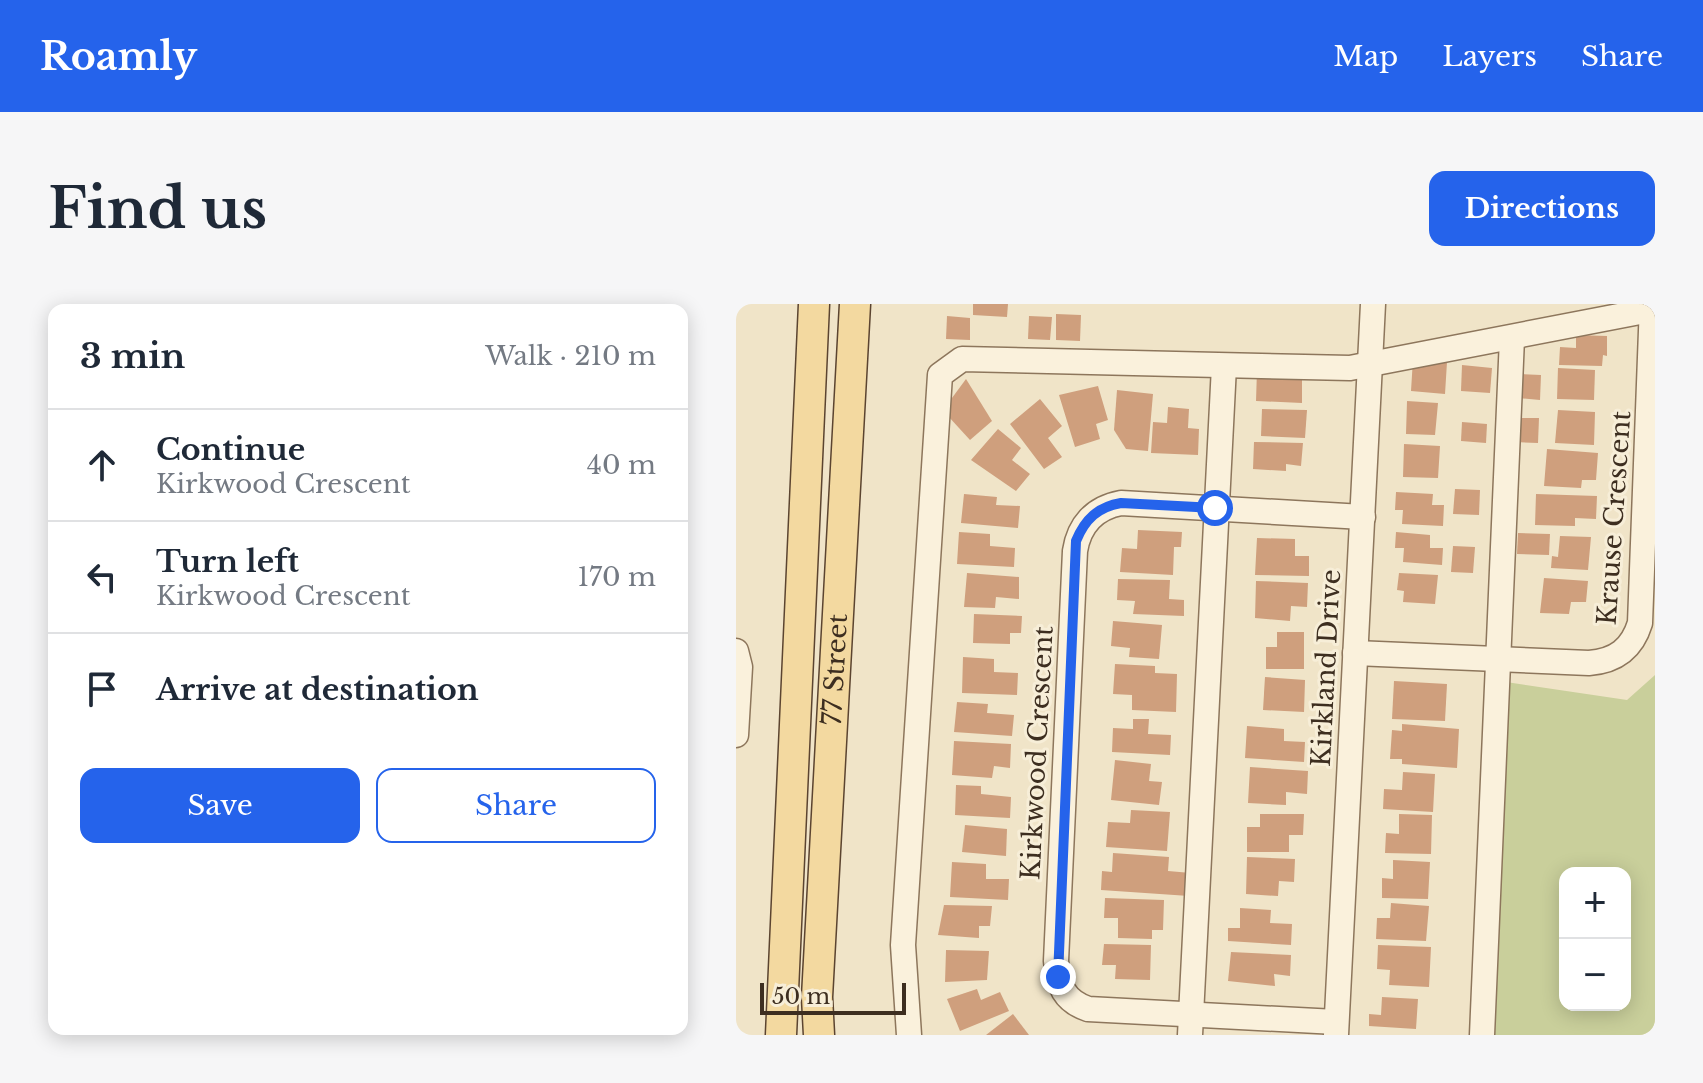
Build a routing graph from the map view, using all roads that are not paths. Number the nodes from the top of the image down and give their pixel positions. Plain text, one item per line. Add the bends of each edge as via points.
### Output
1 (814, 304) edge
2 (855, 304) edge
3 (1373, 304) edge
4 (1653, 307) edge
5 (1512, 338) junction
6 (1370, 364) junction
7 (1224, 366) junction
8 (1652, 431) edge
9 (1215, 508) junction
10 (1363, 517) junction
11 (736, 651) edge
12 (1355, 653) junction
13 (1499, 659) junction
14 (736, 735) edge
15 (1191, 1025) edge
16 (1336, 1028) edge
17 (781, 1035) edge
18 (819, 1035) edge
19 (909, 1035) edge
20 (1482, 1035) edge

1 - 17 main road, 77 Street
2 - 18 main road, 77 Street
3 - 6 street, Kirkland Drive
4 - 5 street
4 - 8 street, Krause Crescent
5 - 6 street
5 - 13 street
6 - 7 street
6 - 10 street, Kirkland Drive
7 - 9 street
7 - 19 street via 962,359 940,375 903,945
8 - 13 street, Krause Crescent via 1635,637 1622,652 1602,662
9 - 10 street, Kirkwood Crescent
9 - 15 street
9 - 15 street, Kirkwood Crescent via 1107,505 1081,529 1073,583 1058,977 1069,1000 1088,1009
10 - 12 street, Kirkland Drive
11 - 14 street
12 - 13 street, Krause Crescent
12 - 16 street, Kirkland Drive
13 - 20 street
15 - 16 street, Kirkwood Crescent

